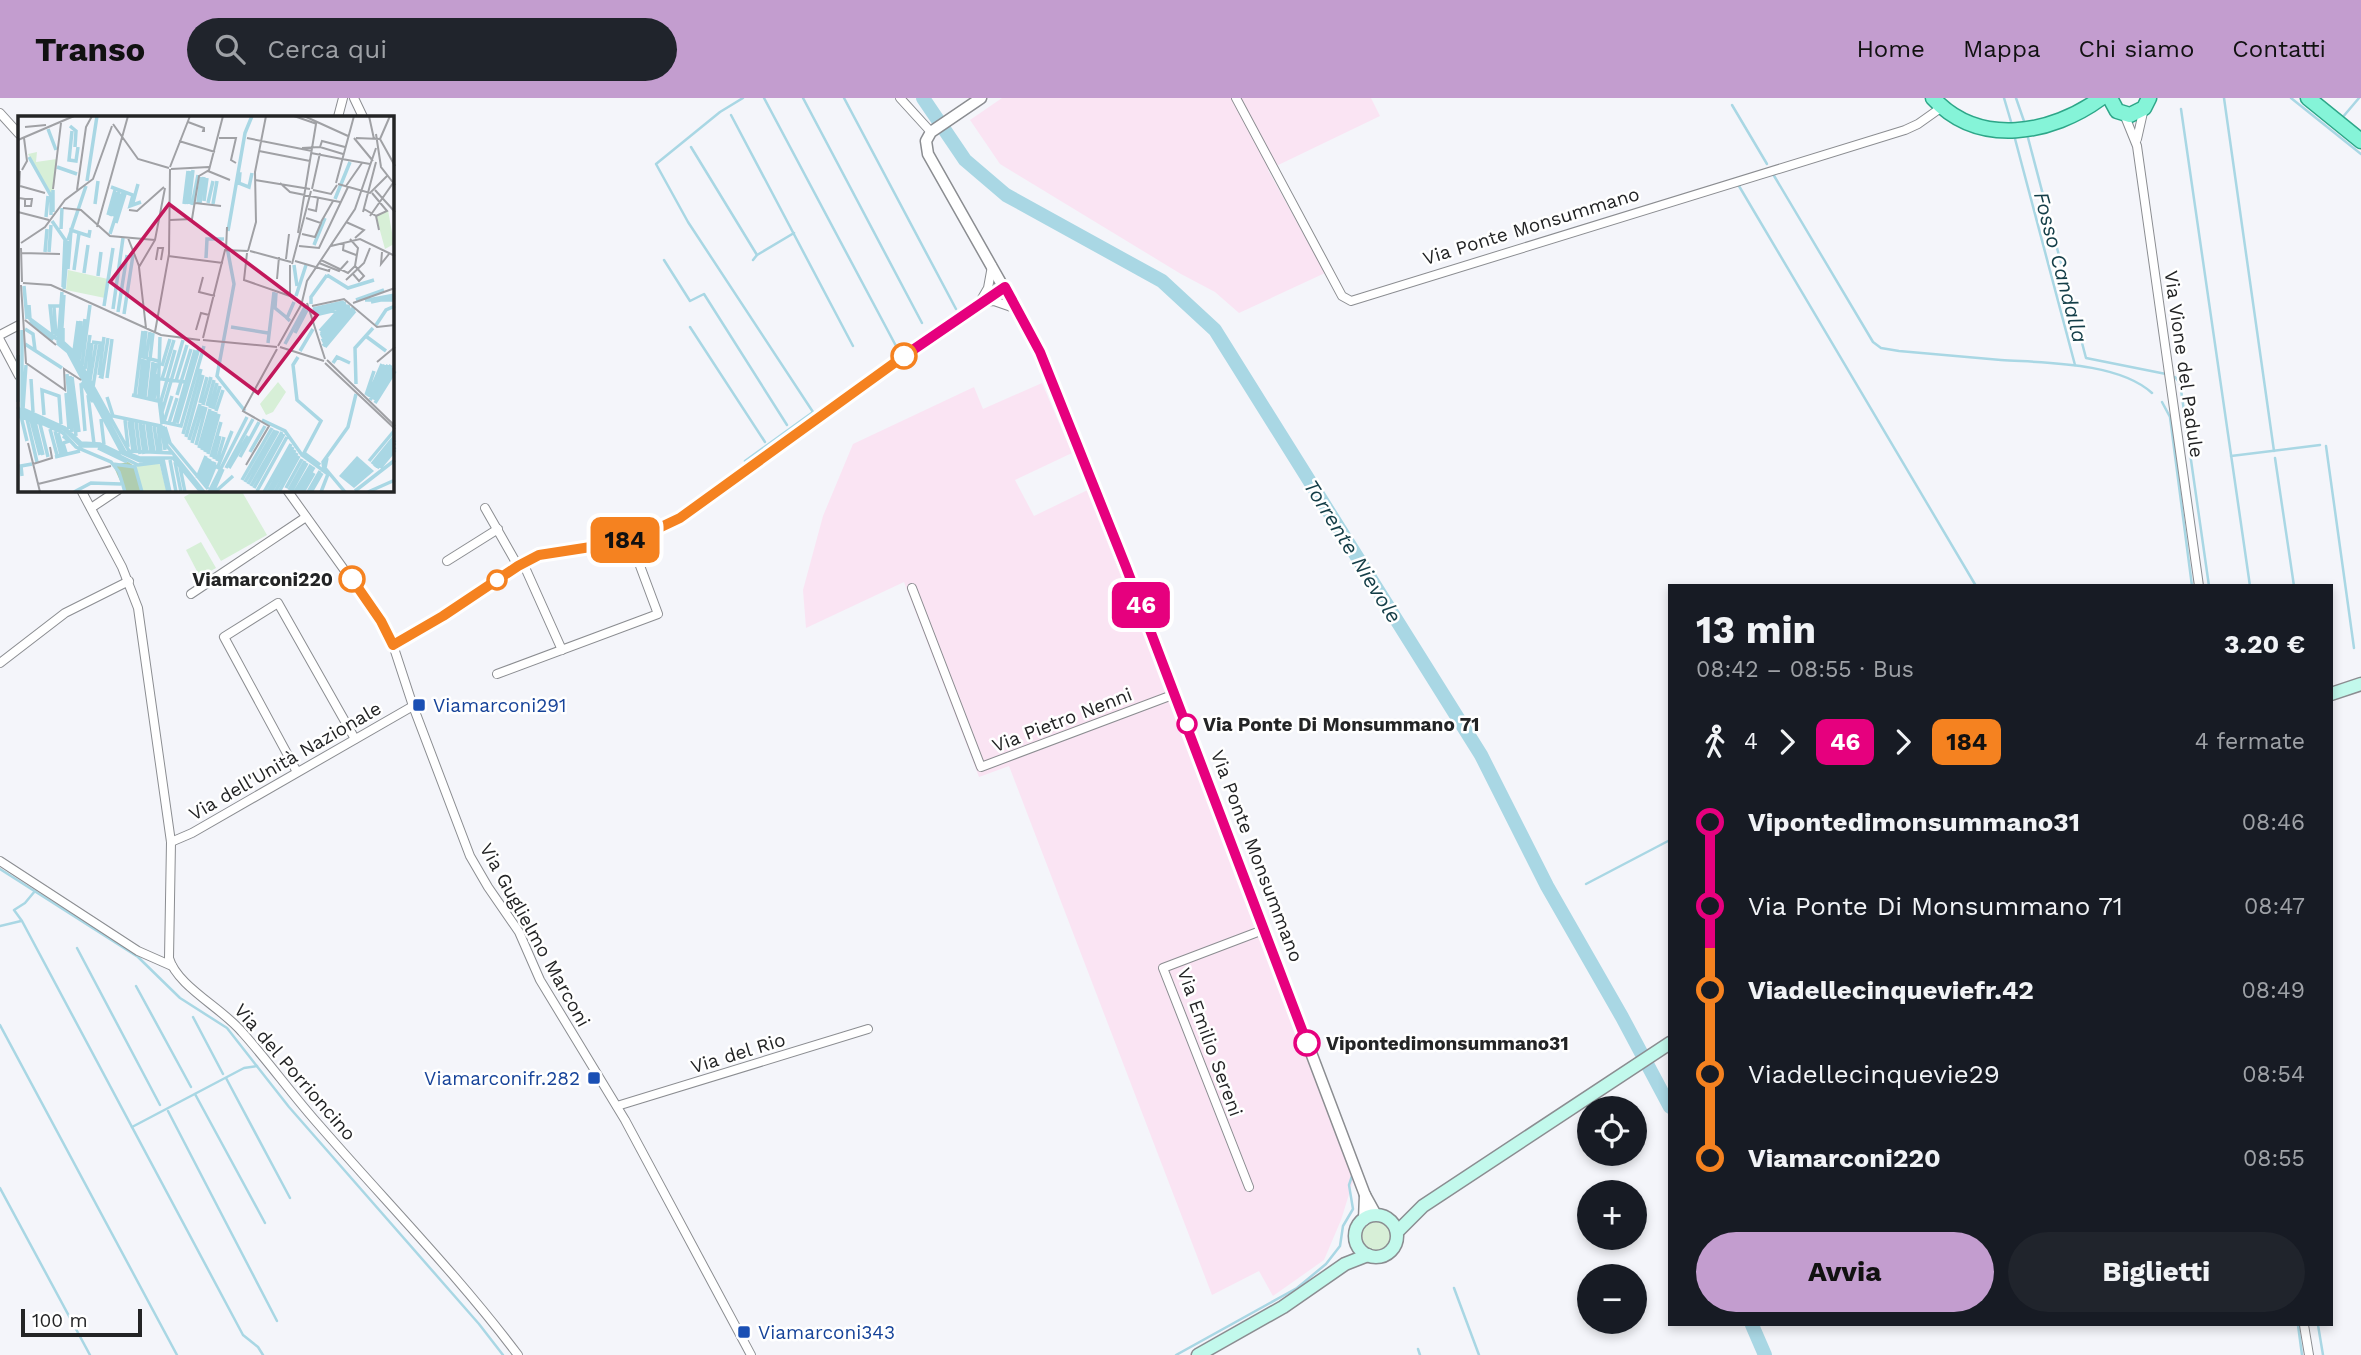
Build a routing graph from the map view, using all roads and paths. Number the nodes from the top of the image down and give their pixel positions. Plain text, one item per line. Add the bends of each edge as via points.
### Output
1 (343, 98) edge
2 (354, 98) edge
3 (900, 98) edge
4 (982, 98) edge
5 (1236, 98) edge
6 (2101, 98) edge
7 (2308, 98) edge
8 (1938, 102) edge
9 (2147, 103) edge
10 (2116, 107) edge
11 (0, 113) edge
12 (2075, 114) junction
13 (338, 116) edge
14 (363, 116) edge
15 (933, 130) junction
16 (18, 133) edge
17 (2361, 141) edge
18 (2137, 146) junction
19 (992, 265) junction
20 (1005, 287) junction
21 (979, 303) junction
22 (1017, 309) junction
23 (18, 326) edge
24 (0, 335) edge
25 (0, 340) edge
26 (18, 374) edge
27 (82, 492) edge
28 (115, 492) edge
29 (288, 492) edge
30 (91, 508) junction
31 (485, 508) dead end
32 (306, 517) junction
33 (498, 529) junction
34 (630, 539) junction
35 (447, 561) dead end
36 (521, 564) junction
37 (129, 581) junction
38 (2199, 584) edge
39 (912, 588) dead end
40 (191, 594) dead end
41 (393, 645) junction
42 (562, 650) junction
43 (0, 663) edge
44 (498, 674) dead end
45 (2361, 684) edge
46 (2333, 693) edge
47 (1175, 694) junction
48 (413, 706) junction
49 (355, 740) junction
50 (297, 772) junction
51 (171, 842) junction
52 (0, 861) edge
53 (1263, 930) junction
54 (172, 966) junction
55 (868, 1029) dead end
56 (1668, 1044) edge
57 (617, 1106) junction
58 (1249, 1187) dead end
59 (1365, 1195) junction
60 (1423, 1206) junction
61 (1382, 1217) junction
62 (1364, 1220) junction
63 (1396, 1232) junction
64 (1357, 1244) junction
65 (1368, 1255) junction
66 (1345, 1264) junction
67 (2304, 1326) edge
68 (518, 1355) edge
69 (751, 1355) edge
70 (1198, 1355) edge
71 (2309, 1355) edge

1 - 13 street
2 - 14 street
3 - 15 street
4 - 15 street
5 - 8 street, Via Ponte Monsummano via 1342,296 1351,301 1905,130 1918,124
6 - 12 main road
7 - 17 main road
8 - 12 main road via 1961,119 1989,130 2022,131
9 - 10 main road via 2135,114
9 - 18 street
10 - 12 main road
10 - 18 street
11 - 16 street
15 - 19 street, Via Ponte Monsummano via 926,145 932,161
18 - 38 street, Via Vione del Padule
19 - 20 street, Via Ponte Monsummano
19 - 21 street via 988,288
20 - 21 street
20 - 22 street, Via Ponte Monsummano
21 - 22 street via 994,301
21 - 34 street via 702,504 661,529
22 - 47 street, Via Ponte Monsummano via 1040,352
23 - 24 street
25 - 26 street
27 - 30 street
28 - 30 street
29 - 32 street, Via Guglielmo Marconi
30 - 37 street
31 - 33 street
32 - 40 street
32 - 41 street, Via Guglielmo Marconi via 366,598
33 - 35 street
33 - 36 street
34 - 36 street via 546,554
34 - 42 street via 658,614
36 - 41 street
36 - 42 street
37 - 43 street via 65,612
37 - 51 street via 141,623
39 - 47 street, Via Pietro Nenni via 981,767
41 - 48 street, Via Guglielmo Marconi
42 - 44 street
45 - 46 main road
47 - 53 street, Via Ponte Monsummano
48 - 49 street, Via dell'Unità Nazionale
48 - 57 street, Via Guglielmo Marconi via 470,856 519,932 540,980
49 - 50 street, Via dell'Unità Nazionale
49 - 50 street via 278,603 224,636
50 - 51 street, Via dell'Unità Nazionale
51 - 54 street
52 - 54 street via 138,951
53 - 58 street, Via Emilio Sereni via 1163,968
53 - 59 street, Via Ponte Monsummano
54 - 68 street, Via del Porrioncino via 176,975 241,1030
55 - 57 street, Via del Rio
56 - 60 main road
57 - 69 street, Via Guglielmo Marconi
59 - 61 street
59 - 62 street
60 - 61 main road
60 - 63 main road
61 - 62 main road
61 - 63 main road
62 - 64 main road via 1356,1233
63 - 65 main road via 1390,1252
64 - 65 main road
64 - 66 main road
65 - 66 main road
66 - 70 main road
67 - 71 street

